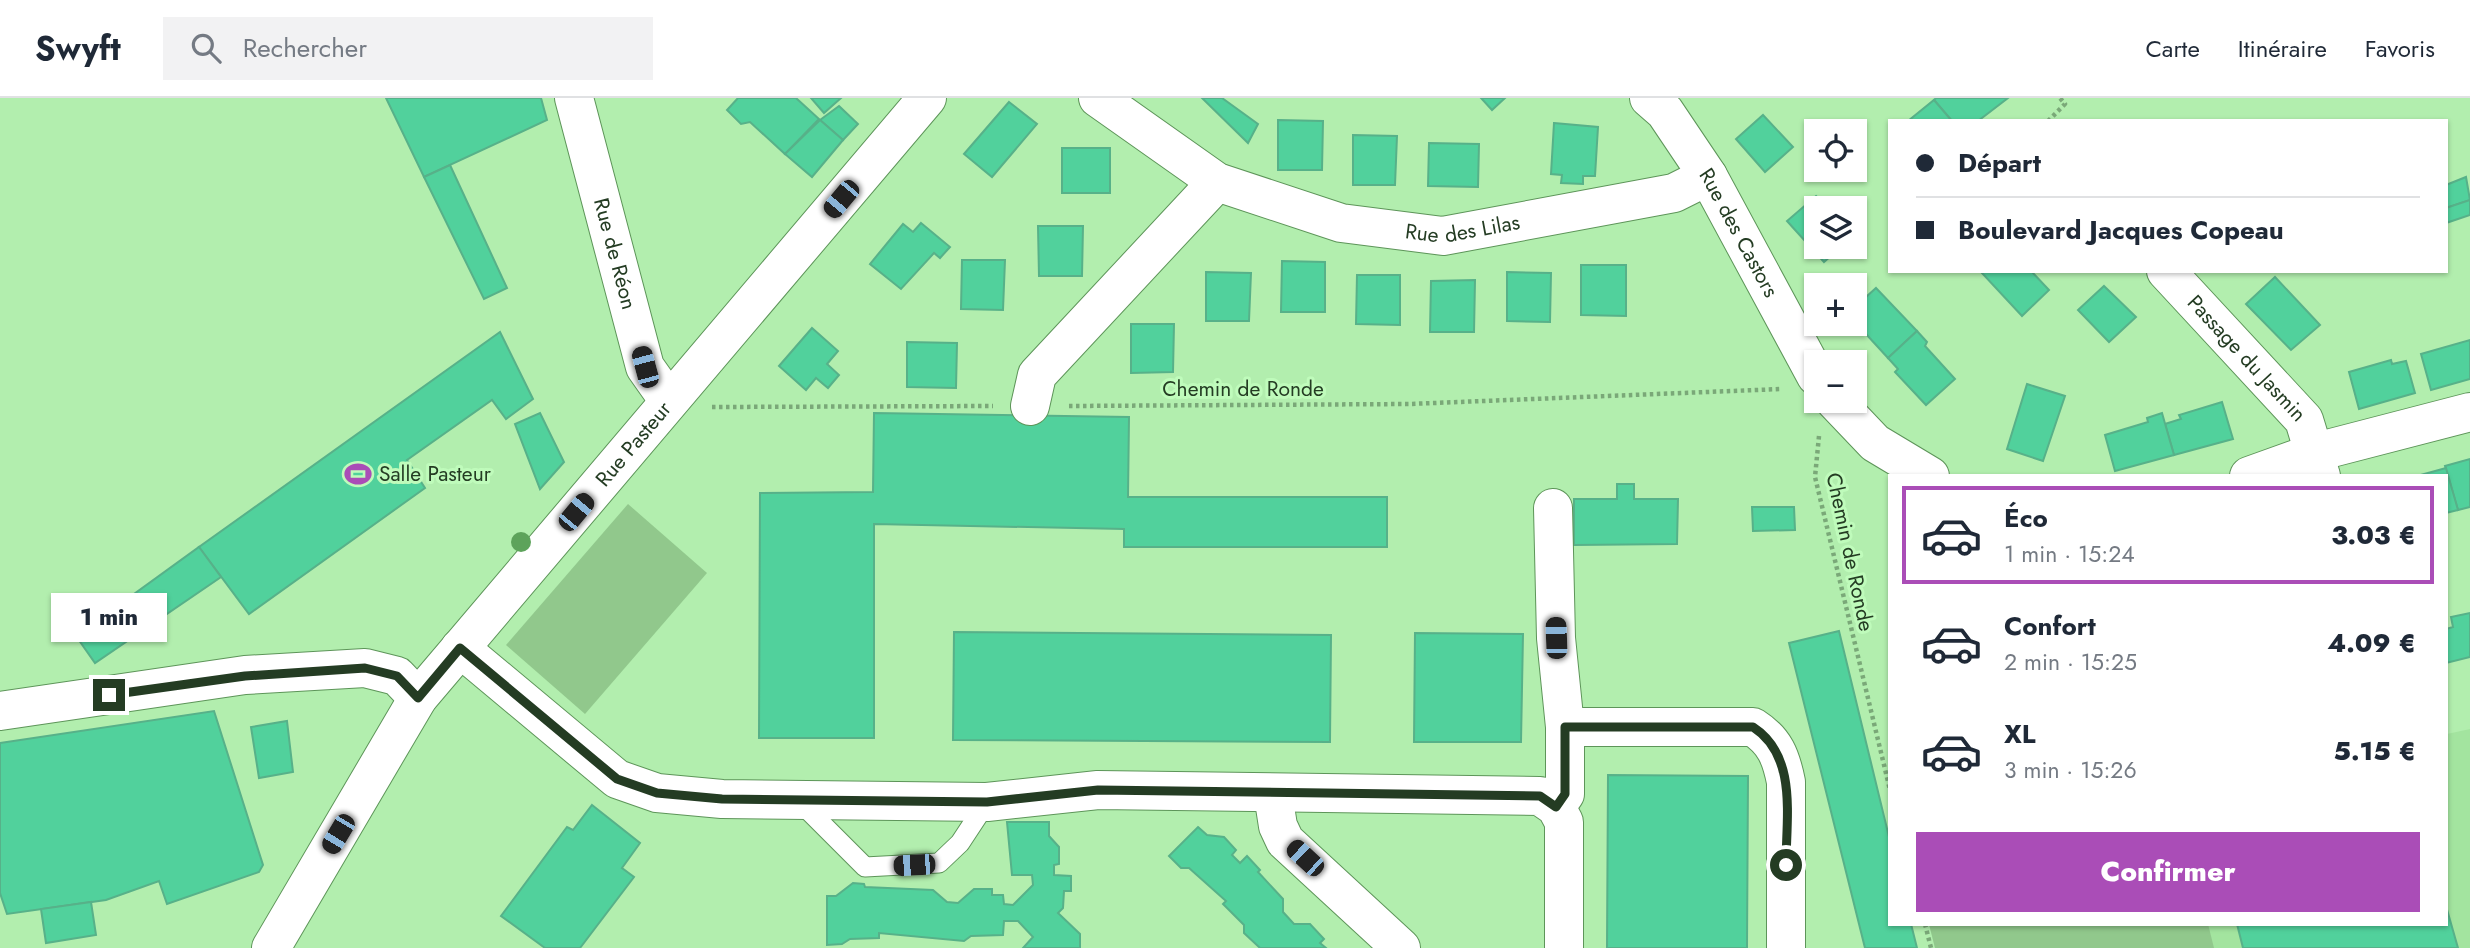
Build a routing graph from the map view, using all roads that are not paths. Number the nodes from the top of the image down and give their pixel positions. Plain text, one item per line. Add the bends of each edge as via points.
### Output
1 (575, 98) edge
2 (927, 98) edge
3 (1098, 98) edge
4 (1665, 103) edge
5 (1708, 176) junction
6 (1217, 183) junction
7 (2167, 273) edge
8 (1803, 382) edge
9 (669, 401) junction
10 (1030, 406) road end
11 (2470, 412) edge
12 (1827, 414) edge
13 (2318, 464) edge
14 (1927, 474) edge
15 (2260, 474) edge
16 (1553, 508) dead end
17 (460, 648) junction
18 (418, 698) junction
19 (0, 711) edge
20 (1565, 727) junction
21 (1273, 794) junction
22 (798, 800) junction
23 (987, 802) junction
24 (1556, 807) junction
25 (271, 948) edge
26 (1401, 948) edge
27 (1564, 948) edge
28 (1786, 948) edge

1 - 9 street, Rue de Réon via 645,367
2 - 9 street, Rue Pasteur
3 - 6 street, Rue des Lilas
4 - 5 street, Rue des Castors
5 - 6 street, Rue des Lilas via 1674,193 1443,236 1341,223
5 - 8 street, Rue des Castors
6 - 10 street via 1037,375
7 - 13 street, Passage du Jasmin via 2304,420
9 - 17 street, Rue Pasteur
11 - 13 street
12 - 14 street
13 - 15 street
16 - 20 street via 1556,638
17 - 18 street, Rue Pasteur
17 - 22 street via 617,779 657,793
18 - 19 street via 397,676 365,668 245,676
18 - 25 street, Rue Pasteur
20 - 24 street via 1565,794
20 - 28 street via 1753,727 1768,736 1780,755 1786,782
21 - 23 street via 1098,790
21 - 24 street via 1540,796
21 - 26 street via 1285,841
22 - 23 street
22 - 23 lane via 865,867 939,863 960,843
24 - 27 street via 1564,822

